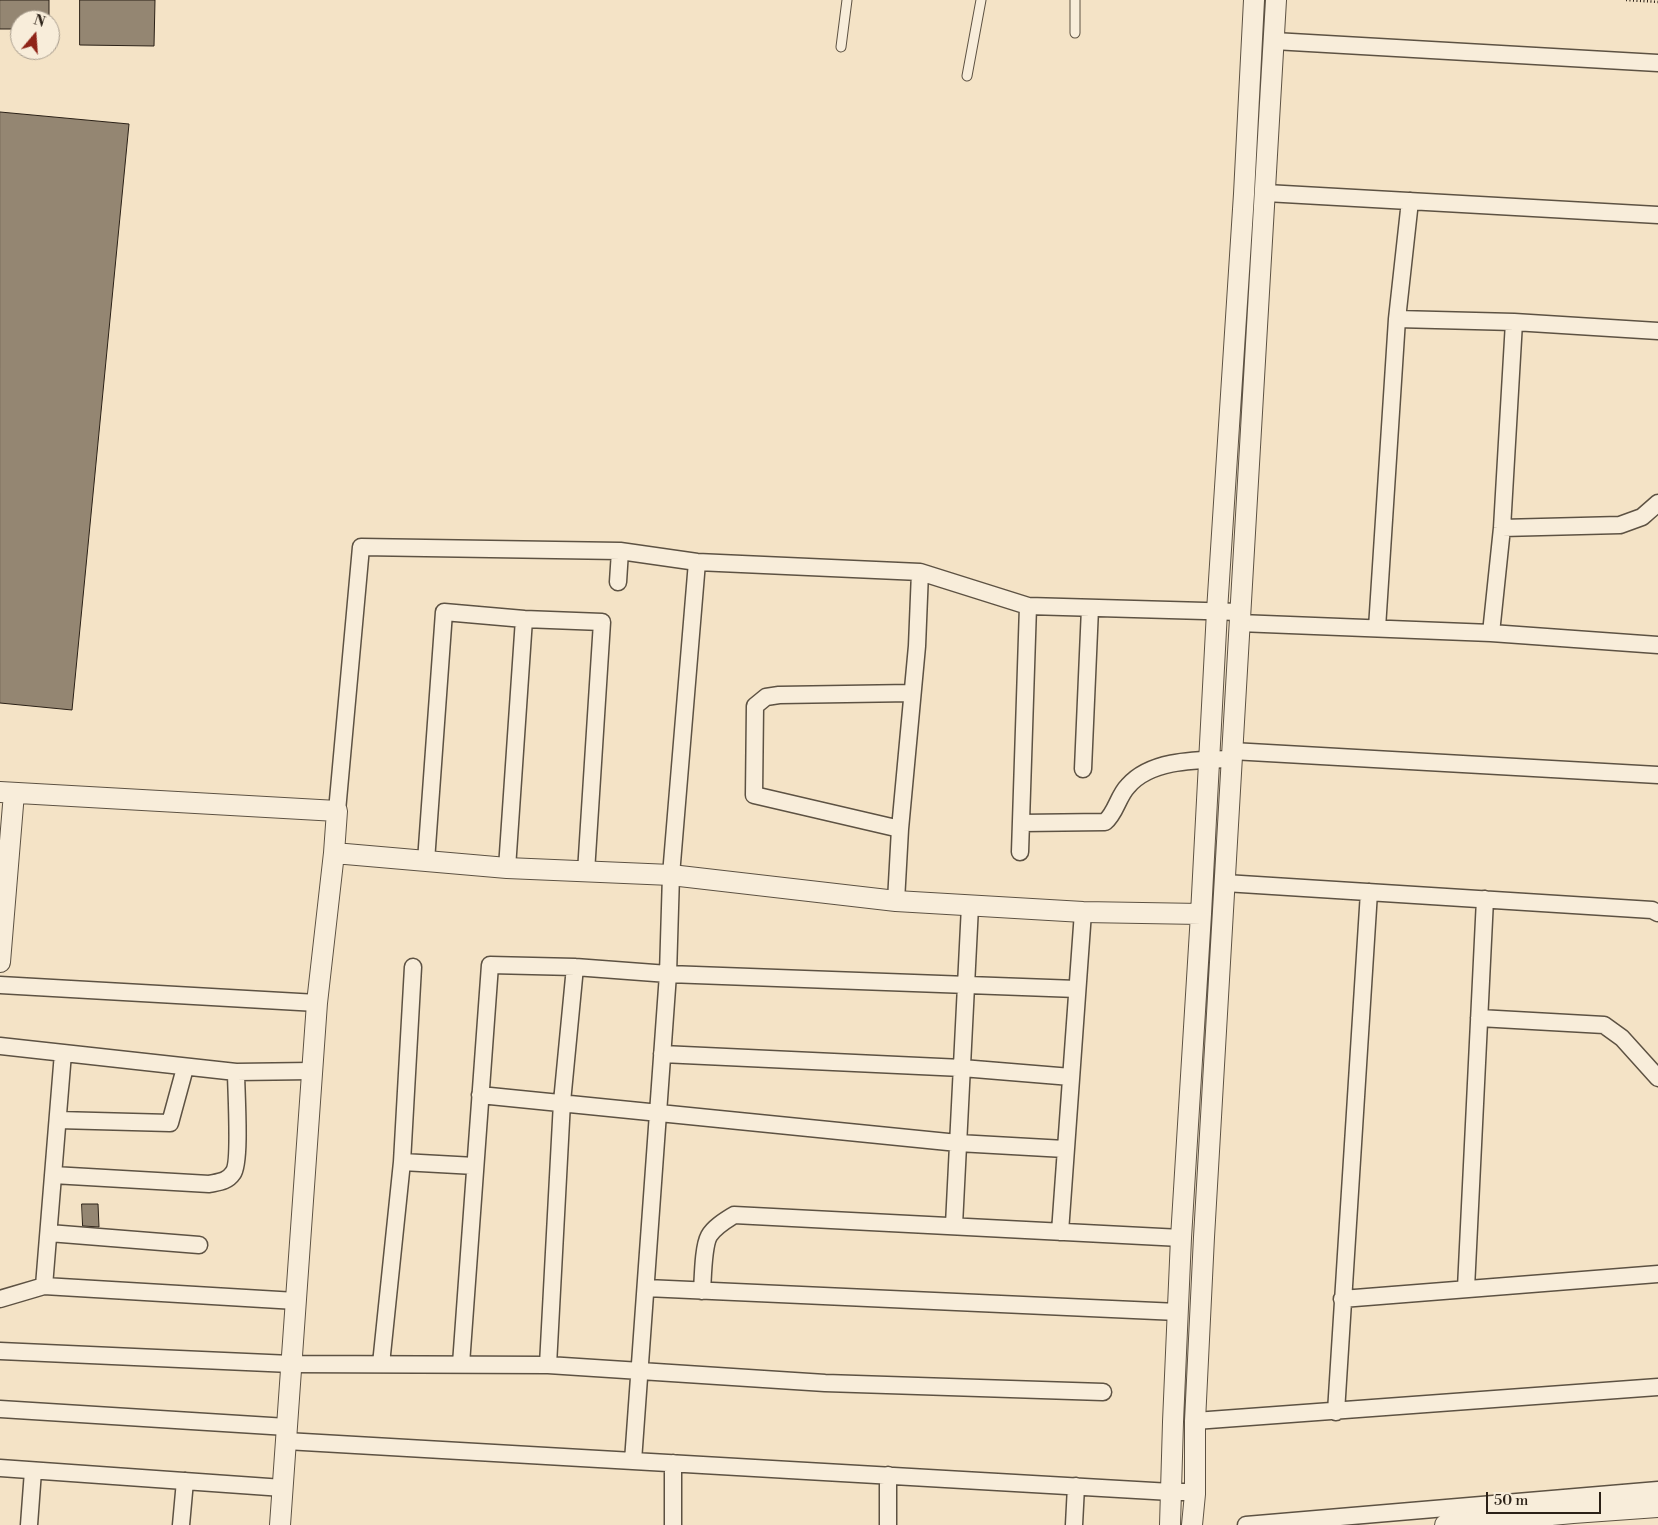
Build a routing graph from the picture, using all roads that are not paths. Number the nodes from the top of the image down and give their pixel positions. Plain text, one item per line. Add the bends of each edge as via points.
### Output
1 (847, 0) edge
2 (981, 0) edge
3 (1075, 0) edge
4 (1254, 0) edge
5 (1276, 0) edge
6 (1075, 33) dead end
7 (1274, 41) junction
8 (841, 48) dead end
9 (1658, 63) edge
10 (967, 76) dead end
11 (1266, 193) junction
12 (1410, 201) junction
13 (1658, 215) edge
14 (1397, 319) junction
15 (1514, 322) junction
16 (1658, 331) edge
17 (1658, 504) edge
18 (1222, 528) junction
19 (1502, 528) junction
20 (1245, 529) junction
21 (620, 550) junction
22 (697, 562) junction
23 (920, 572) junction
24 (618, 582) dead end
25 (1028, 606) junction
26 (1090, 608) junction
27 (1216, 611) junction
28 (1239, 618) junction
29 (524, 619) junction
30 (1377, 628) junction
31 (1491, 633) junction
32 (1658, 645) edge
33 (912, 693) junction
34 (1232, 755) junction
35 (1208, 760) junction
36 (1083, 769) dead end
37 (1658, 775) edge
38 (7, 792) edge
39 (337, 811) junction
40 (1021, 823) junction
41 (900, 829) junction
42 (1020, 852) dead end
43 (334, 853) junction
44 (426, 861) junction
45 (507, 868) junction
46 (586, 872) junction
47 (671, 875) junction
48 (3, 882) edge
49 (1225, 883) junction
50 (1369, 892) junction
51 (1485, 899) junction
52 (896, 902) junction
53 (970, 906) junction
54 (1083, 912) junction
55 (1658, 913) edge
56 (1201, 914) junction
57 (0, 962) edge
58 (413, 967) dead end
59 (576, 967) junction
60 (668, 974) junction
61 (0, 985) edge
62 (966, 986) junction
63 (1078, 989) junction
64 (317, 1003) junction
65 (1479, 1018) junction
66 (0, 1046) edge
67 (63, 1053) junction
68 (662, 1054) junction
69 (185, 1068) junction
70 (962, 1068) junction
71 (312, 1071) junction
72 (236, 1072) junction
73 (1071, 1076) junction
74 (1658, 1078) edge
75 (480, 1095) junction
76 (562, 1102) junction
77 (659, 1114) junction
78 (58, 1120) junction
79 (958, 1143) junction
80 (1065, 1149) junction
81 (402, 1162) junction
82 (475, 1166) junction
83 (53, 1175) junction
84 (954, 1225) junction
85 (1060, 1232) junction
86 (49, 1233) junction
87 (1181, 1238) junction
88 (199, 1245) dead end
89 (1658, 1274) edge
90 (44, 1286) junction
91 (646, 1288) junction
92 (1466, 1288) junction
93 (702, 1291) junction
94 (0, 1299) edge
95 (1342, 1299) junction
96 (296, 1301) junction
97 (1178, 1312) junction
98 (0, 1351) edge
99 (291, 1364) junction
100 (381, 1364) junction
101 (461, 1364) junction
102 (548, 1365) junction
103 (640, 1371) junction
104 (1658, 1387) edge
105 (1103, 1392) dead end
106 (0, 1409) edge
107 (1336, 1412) junction
108 (1195, 1422) junction
109 (287, 1434) junction
110 (634, 1461) junction
111 (674, 1463) junction
112 (0, 1468) edge
113 (33, 1471) junction
114 (888, 1475) junction
115 (185, 1481) junction
116 (1076, 1486) junction
117 (283, 1488) junction
118 (1658, 1490) edge
119 (1172, 1492) junction
120 (1195, 1492) junction
121 (1658, 1507) edge
122 (1573, 1519) edge
123 (29, 1525) edge
124 (181, 1525) edge
125 (280, 1525) edge
126 (673, 1525) edge
127 (888, 1525) edge
128 (1074, 1525) edge
129 (1170, 1525) edge
130 (1192, 1525) edge
131 (1246, 1525) edge
132 (1445, 1525) edge

1 - 8 lane
2 - 10 lane
3 - 6 lane
4 - 18 street
5 - 7 street
7 - 9 street
7 - 11 street
11 - 12 street
11 - 20 street
12 - 13 street
12 - 14 street
14 - 15 street
14 - 30 street
15 - 16 street
15 - 19 street
17 - 19 street via 1642,517 1620,525
18 - 20 street
18 - 27 street
19 - 31 street
20 - 28 street
21 - 22 street
21 - 24 street
21 - 39 street via 361,547
22 - 23 street
22 - 47 street
23 - 25 street
23 - 33 street
25 - 26 street
25 - 40 street
26 - 27 street
26 - 36 street
27 - 28 street
27 - 35 street
28 - 30 street
28 - 34 street
29 - 44 street via 444,612
29 - 45 street
29 - 46 street via 602,622
30 - 31 street
31 - 32 street
33 - 41 street
33 - 41 street via 779,695 766,697 756,706 754,795
34 - 35 street
34 - 37 street
34 - 49 street
35 - 40 street via 1152,768 1134,779 1105,822
35 - 56 street
38 - 39 street
38 - 48 street
39 - 43 street
40 - 42 street
41 - 52 street
43 - 44 street
43 - 64 street
44 - 45 street
45 - 46 street
46 - 47 street
47 - 52 street
47 - 60 street
48 - 57 street
49 - 50 street
49 - 108 street
50 - 51 street
50 - 95 street
51 - 55 street via 1652,910
51 - 65 street
52 - 53 street
53 - 54 street
53 - 62 street
54 - 56 street
54 - 63 street
56 - 87 street
58 - 81 street
59 - 60 street
59 - 75 street via 490,965
59 - 76 street
60 - 62 street
60 - 68 street
61 - 64 street
62 - 63 street
62 - 70 street
63 - 73 street
64 - 71 street
65 - 74 street via 1604,1025 1622,1038
65 - 92 street
66 - 67 street
67 - 69 street
67 - 78 street
68 - 70 street
68 - 77 street
69 - 72 street
69 - 78 street via 170,1123
70 - 73 street
70 - 79 street
71 - 72 street
71 - 96 street
72 - 83 street via 237,1155 234,1172 224,1181 209,1184
73 - 80 street
75 - 76 street
75 - 82 street
76 - 77 street
76 - 102 street
77 - 79 street
77 - 91 street
78 - 83 street
79 - 80 street
79 - 84 street
80 - 85 street
81 - 82 street
81 - 100 street
82 - 101 street
83 - 86 street
84 - 85 street
84 - 93 street via 734,1215 709,1236
85 - 87 street
86 - 88 street
86 - 90 street
87 - 97 street
89 - 92 street
90 - 94 street
90 - 96 street
91 - 93 street
91 - 103 street
92 - 95 street
93 - 97 street
95 - 107 street
96 - 99 street
97 - 119 street
98 - 99 street
99 - 100 street
99 - 109 street
100 - 101 street
101 - 102 street
102 - 103 street
103 - 105 street via 825,1383
103 - 110 street
104 - 107 street
106 - 109 street
107 - 108 street
108 - 120 street
109 - 110 street
109 - 117 street
110 - 111 street
111 - 114 street
111 - 126 street
112 - 113 street
113 - 115 street
113 - 123 street
114 - 116 street
114 - 127 street
115 - 117 street
115 - 124 street
116 - 119 street
116 - 128 street
117 - 125 street
118 - 131 street
119 - 120 street
119 - 129 street
120 - 130 street
121 - 122 street
122 - 132 street

